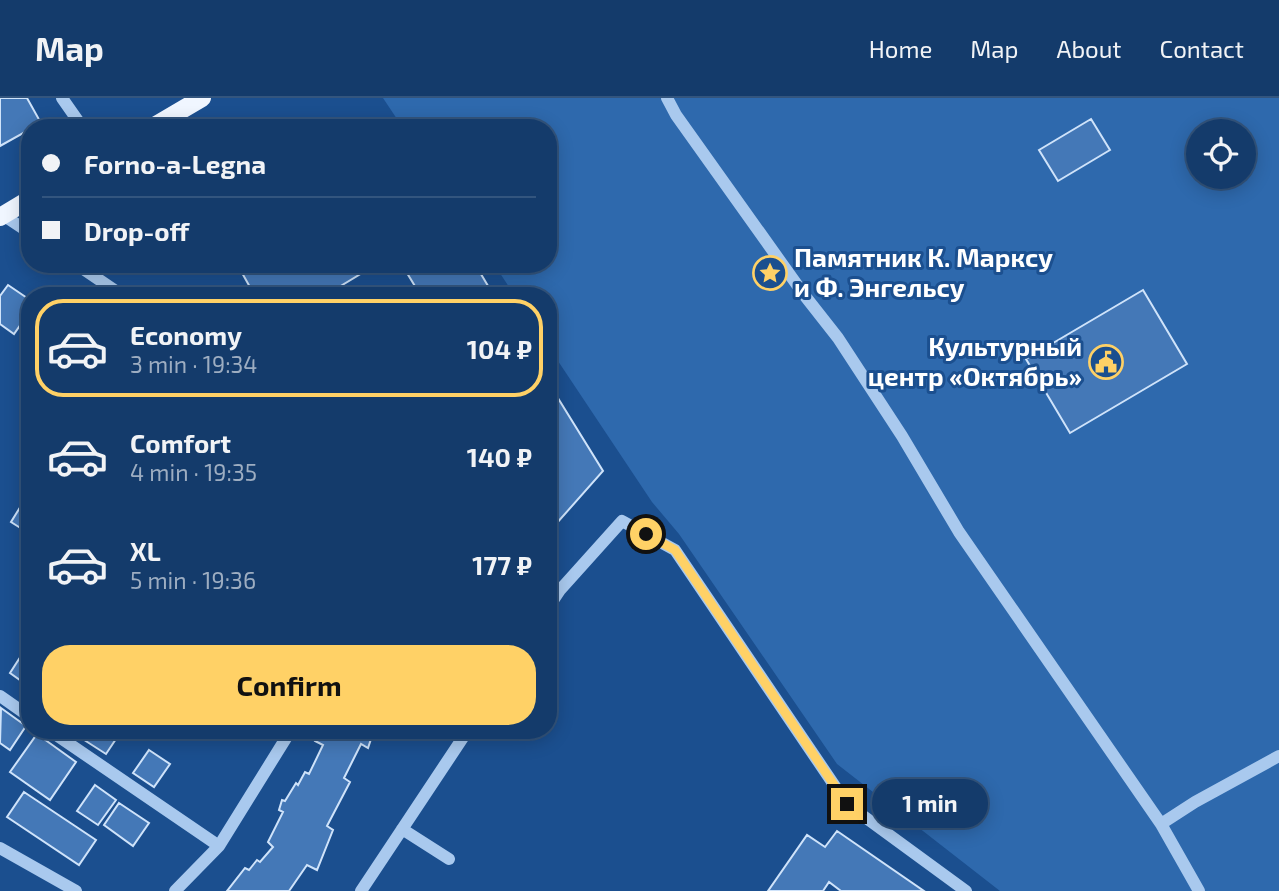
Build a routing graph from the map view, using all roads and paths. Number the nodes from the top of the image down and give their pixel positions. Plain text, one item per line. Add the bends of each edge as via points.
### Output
1 (62, 98) edge
2 (202, 98) edge
3 (667, 98) edge
4 (77, 119) edge
5 (166, 119) edge
6 (21, 204) edge
7 (1, 216) edge
8 (21, 228) edge
9 (89, 273) edge
10 (110, 287) edge
11 (557, 588) edge
12 (560, 590) junction
13 (557, 594) edge
14 (0, 696) edge
15 (21, 711) edge
16 (66, 739) edge
17 (285, 739) edge
18 (462, 739) edge
19 (1279, 756) edge
20 (1161, 824) junction
21 (402, 829) junction
22 (219, 846) junction
23 (0, 848) edge
24 (449, 859) dead end
25 (76, 891) edge
26 (175, 891) edge
27 (362, 891) edge
28 (966, 891) edge
29 (1199, 891) edge

1 - 4 street
2 - 5 main road
3 - 20 street via 838,338 959,531
6 - 7 main road
7 - 8 street
9 - 10 street
11 - 12 street
12 - 13 street
12 - 28 street via 622,521 675,550 847,804
14 - 15 street
16 - 22 street
17 - 22 street
18 - 21 street
19 - 20 street
20 - 29 street
21 - 24 street
21 - 27 street
22 - 26 street
23 - 25 street

